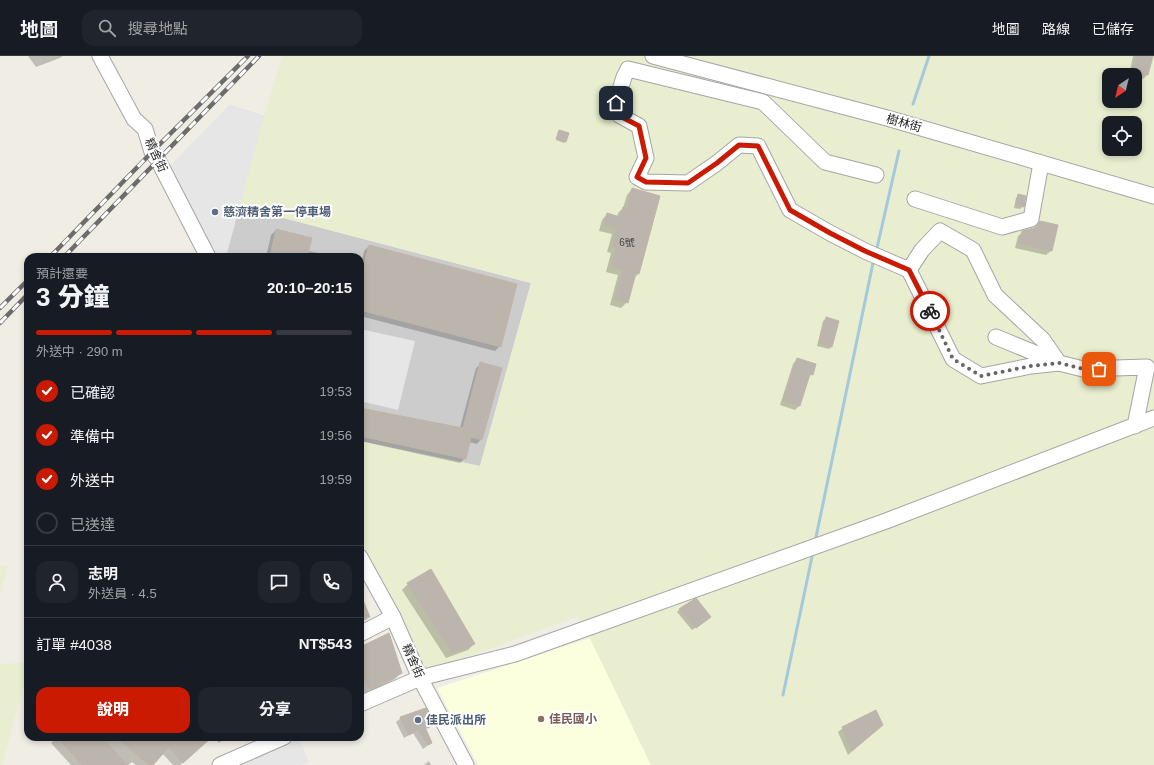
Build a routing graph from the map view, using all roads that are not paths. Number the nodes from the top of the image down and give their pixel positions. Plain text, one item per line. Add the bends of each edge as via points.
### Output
1 (100, 56) edge
2 (653, 56) edge
3 (1041, 163) junction
4 (876, 175) dead end
5 (1154, 196) edge
6 (915, 199) dead end
7 (206, 253) edge
8 (909, 270) junction
9 (996, 337) dead end
10 (1059, 363) junction
11 (1154, 418) edge
12 (1135, 426) junction
13 (364, 564) edge
14 (393, 617) junction
15 (364, 632) edge
16 (420, 678) junction
17 (364, 700) edge
18 (275, 741) edge
19 (220, 765) edge
20 (466, 765) edge

1 - 7 street, 精舍街 via 134,119 145,129 152,152
2 - 3 street, 樹林街 via 887,118
3 - 5 street, 樹林街
3 - 6 street via 1031,219 1002,226
4 - 8 street via 825,162 762,102 628,69 624,76 616,103 618,115 639,126 646,158 637,177 646,182 688,183 739,145 758,146 790,210 865,251
8 - 10 street via 953,359 981,376
8 - 10 street via 922,250 940,231 973,250 995,295 1043,340
9 - 10 street
10 - 12 street via 1083,369 1147,367
11 - 12 street
12 - 16 street via 906,514 523,651
13 - 14 street, 精舍街
14 - 15 street
14 - 16 street, 精舍街
16 - 17 street
16 - 20 street, 精舍街
18 - 19 street

